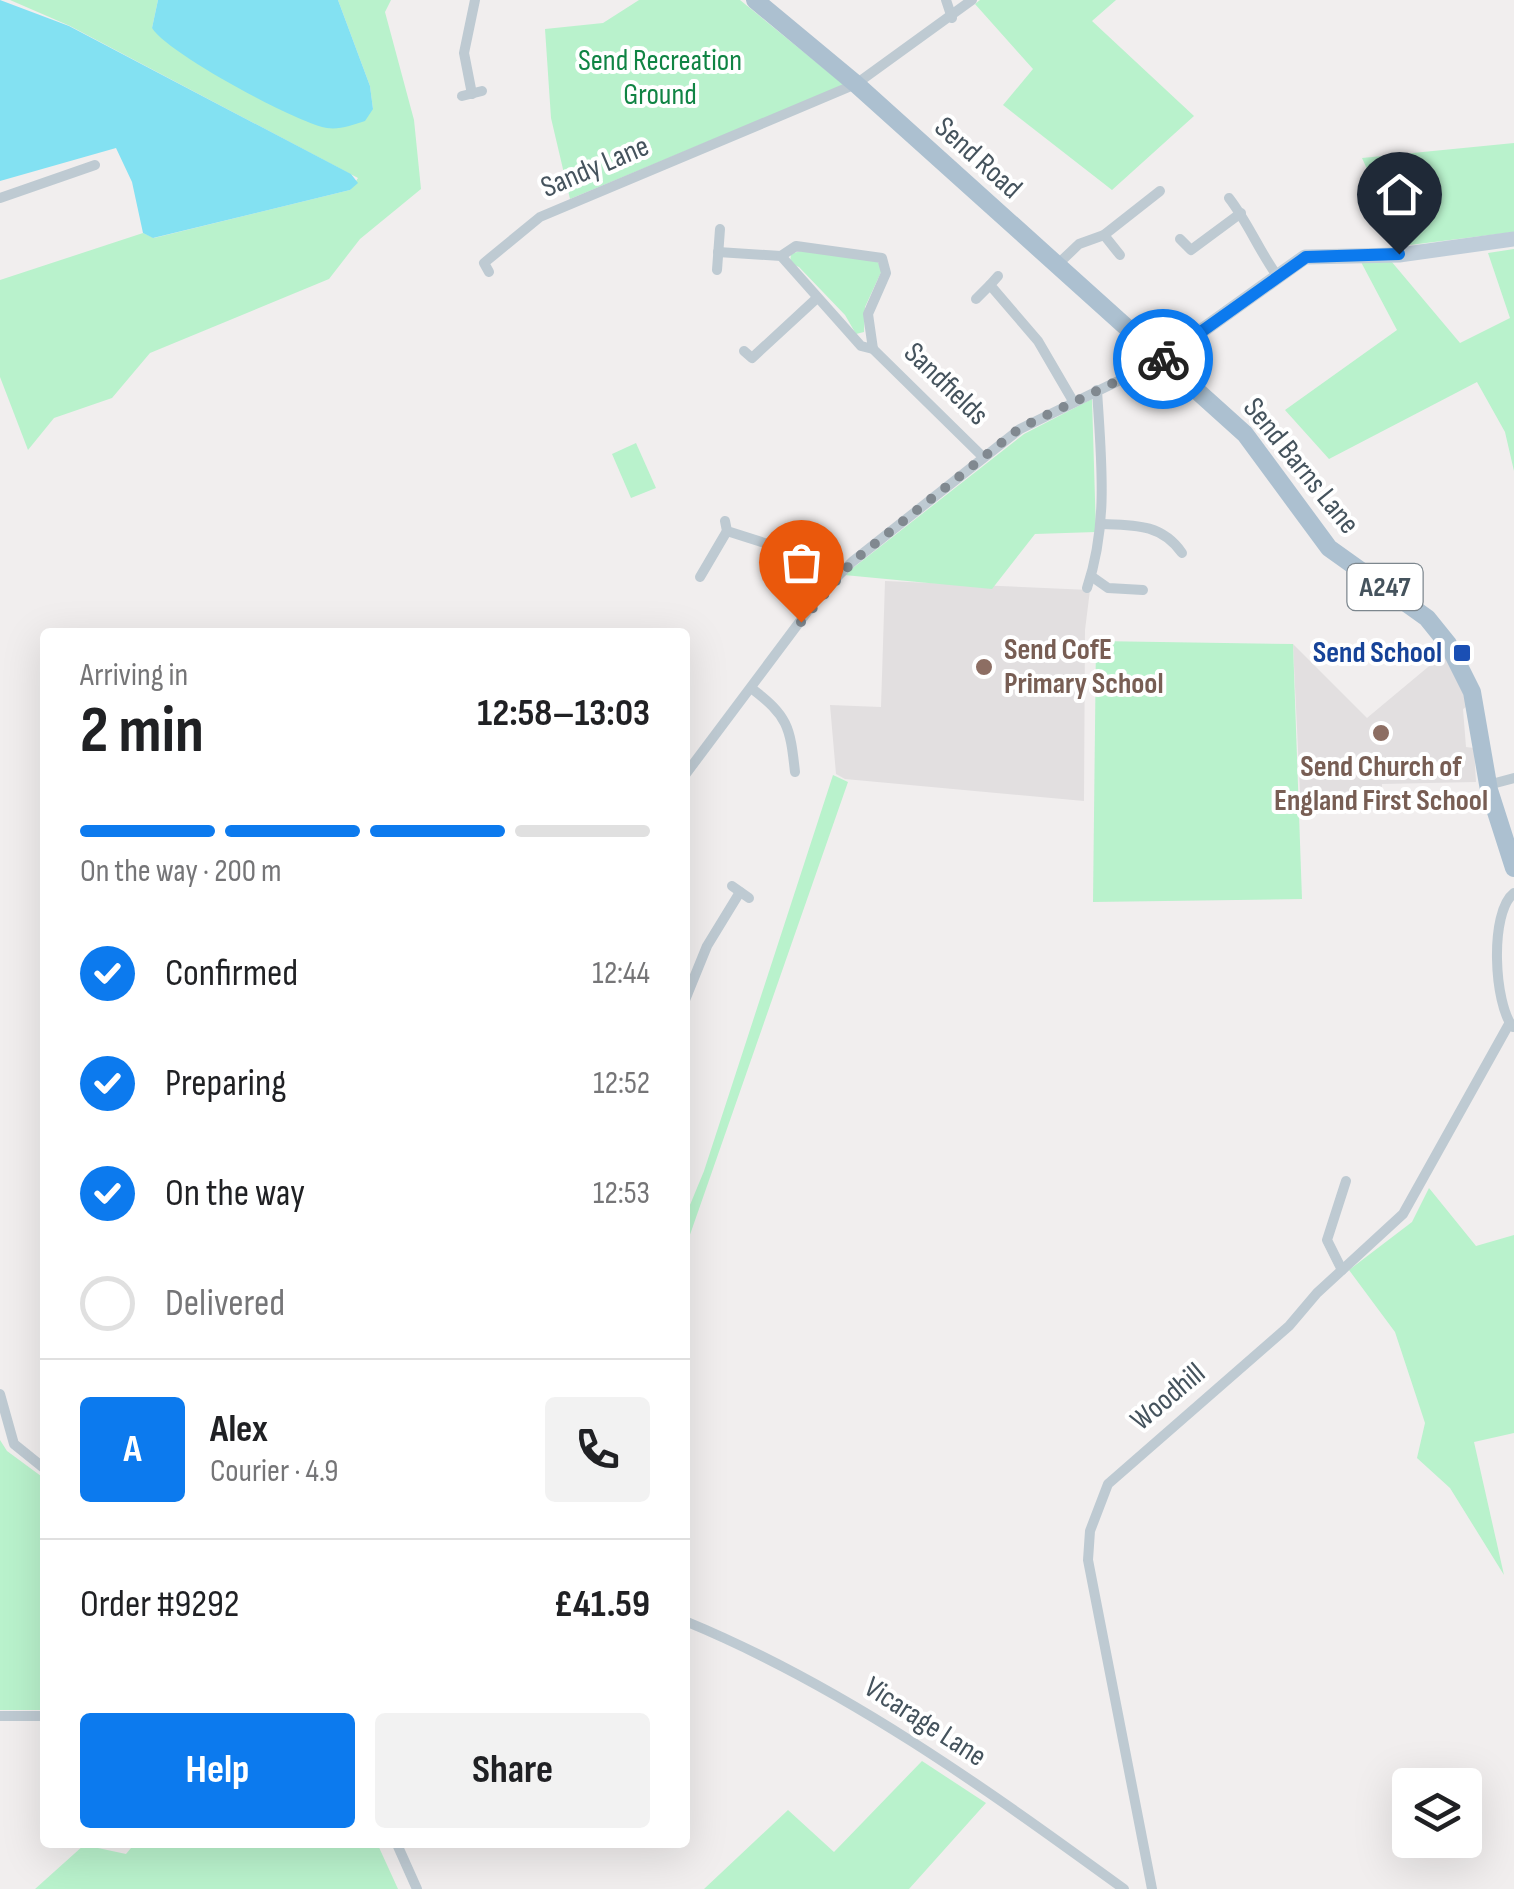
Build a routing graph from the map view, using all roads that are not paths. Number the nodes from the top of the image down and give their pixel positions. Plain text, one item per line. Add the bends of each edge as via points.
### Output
1 (475, 0) edge
2 (755, 0) edge
3 (946, 0) edge
4 (972, 0) edge
5 (952, 18) junction
6 (856, 84) junction
7 (472, 94) dead end
8 (95, 165) dead end
9 (1160, 192) dead end
10 (0, 198) edge
11 (1229, 198) dead end
12 (1241, 214) junction
13 (720, 229) dead end
14 (1104, 235) junction
15 (1514, 239) edge
16 (1180, 240) dead end
17 (1191, 250) junction
18 (718, 252) junction
19 (1120, 255) dead end
20 (781, 256) junction
21 (1198, 263) dead end
22 (1057, 265) junction
23 (717, 270) dead end
24 (489, 272) dead end
25 (998, 276) dead end
26 (1278, 277) junction
27 (990, 285) junction
28 (817, 298) junction
29 (976, 299) dead end
30 (874, 348) junction
31 (752, 358) dead end
32 (1164, 358) junction
33 (1097, 390) junction
34 (1073, 400) junction
35 (983, 456) junction
36 (1102, 524) junction
37 (1182, 553) dead end
38 (1092, 576) junction
39 (700, 578) dead end
40 (824, 578) junction
41 (1087, 588) dead end
42 (1144, 590) dead end
43 (752, 688) junction
44 (690, 769) edge
45 (795, 772) dead end
46 (1514, 778) edge
47 (1488, 785) junction
48 (1514, 868) edge
49 (740, 892) dead end
50 (1514, 893) edge
51 (690, 988) edge
52 (1512, 1026) edge
53 (1346, 1181) dead end
54 (1342, 1270) junction
55 (0, 1394) edge
56 (40, 1465) edge
57 (690, 1623) edge
58 (0, 1716) edge
59 (40, 1716) edge
60 (399, 1848) edge
61 (417, 1889) edge
62 (1124, 1889) edge
63 (1152, 1889) edge

1 - 7 street via 464,53
2 - 6 main road, Send Road / A247
3 - 5 street
4 - 5 street
5 - 6 street
6 - 22 main road, Send Road / A247
6 - 24 street, Sandy Lane via 540,218 484,263
8 - 10 street
9 - 14 street
11 - 12 street
12 - 17 street
12 - 26 street via 1260,232 1260,252
13 - 18 street
14 - 19 street
14 - 22 street via 1079,244
15 - 26 main road via 1399,254 1316,255
16 - 17 street
17 - 21 street
18 - 20 street, Sandfields
18 - 23 street
20 - 28 street, Sandfields
20 - 30 street, Sandfields via 796,246 882,258 886,273 868,322
22 - 32 main road, Send Road / A247
25 - 27 street
26 - 32 main road
27 - 29 street
27 - 34 street via 1038,341
28 - 30 street, Sandfields via 861,346
28 - 31 street
30 - 35 street, Sandfields
32 - 33 street
32 - 47 main road, Send Barns Lane / A247 via 1245,434 1328,548 1402,597 1448,644 1472,692
33 - 34 street
33 - 36 street
34 - 35 street
35 - 40 street
36 - 37 street via 1155,529
36 - 38 street
38 - 41 street
38 - 42 street via 1108,588
39 - 40 street via 726,526 777,547
40 - 43 street
43 - 44 street
43 - 45 street via 789,726
46 - 47 street
47 - 48 main road, Send Barns Lane / A247
49 - 51 street
50 - 52 street via 1496,922
52 - 54 street, Woodhill via 1403,1214
53 - 54 street via 1327,1240
54 - 63 street, Woodhill via 1279,1335 1108,1484 1090,1531 1088,1560
55 - 56 street via 14,1444
57 - 62 street, Vicarage Lane via 804,1676 908,1737
58 - 59 street
60 - 61 street

